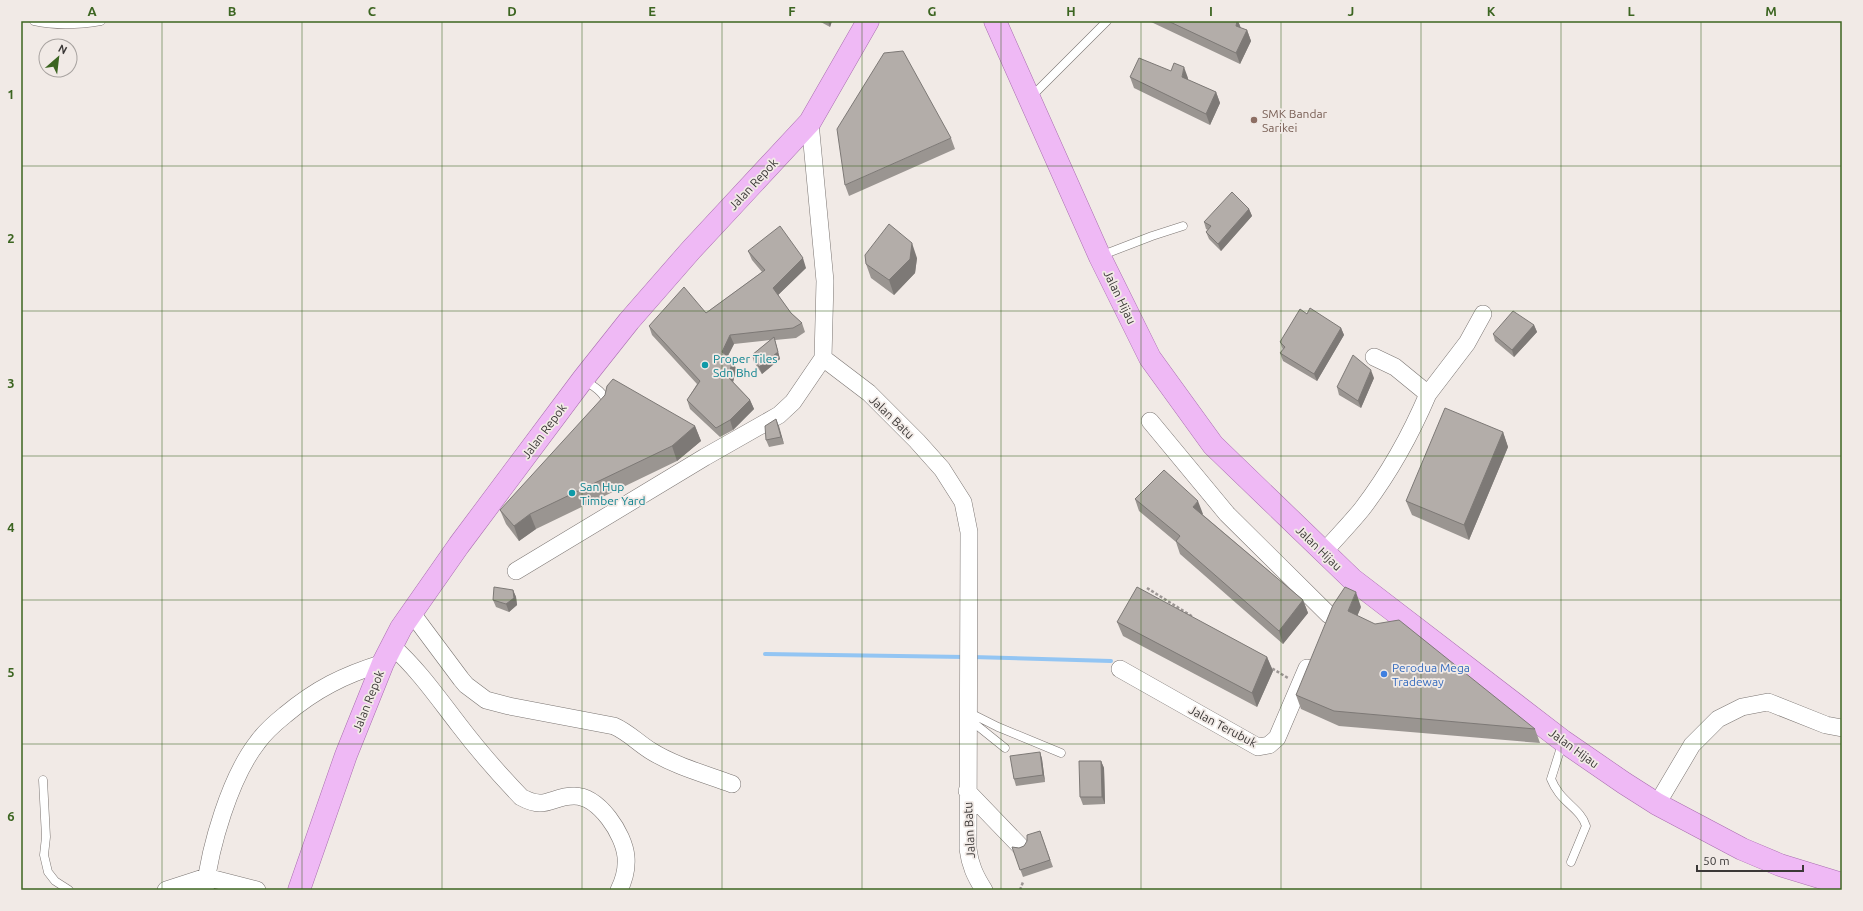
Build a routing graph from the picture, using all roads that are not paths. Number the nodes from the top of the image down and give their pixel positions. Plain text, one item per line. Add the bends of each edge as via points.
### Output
1 (34, 21) edge
2 (101, 21) edge
3 (868, 21) edge
4 (995, 21) edge
5 (1104, 22) edge
6 (1030, 98) junction
7 (810, 122) junction
8 (1183, 226) dead end
9 (1100, 257) junction
10 (1483, 314) dead end
11 (1374, 357) dead end
12 (823, 358) junction
13 (583, 379) junction
14 (1428, 394) junction
15 (600, 412) edge
16 (1150, 421) dead end
17 (1323, 553) junction
18 (516, 571) dead end
19 (1337, 604) junction
20 (411, 612) junction
21 (1314, 650) edge
22 (387, 655) junction
23 (1120, 669) dead end
24 (968, 715) junction
25 (1842, 728) edge
26 (1563, 741) junction
27 (1005, 748) dead end
28 (1062, 754) dead end
29 (43, 780) dead end
30 (732, 784) dead end
31 (967, 791) junction
32 (1657, 804) junction
33 (1020, 846) edge
34 (1571, 862) dead end
35 (205, 883) edge
36 (1829, 885) edge
37 (69, 890) edge
38 (166, 890) edge
39 (257, 890) edge
40 (300, 890) edge
41 (619, 890) edge
42 (984, 890) edge

1 - 2 lane via 78,25
3 - 7 main road, Jalan Repok
4 - 6 main road, Jalan Hijau
5 - 6 lane
6 - 9 main road, Jalan Hijau
7 - 12 street via 825,281
7 - 13 main road, Jalan Repok via 687,255
8 - 9 lane
9 - 17 main road, Jalan Hijau via 1150,358 1213,445
10 - 14 street via 1468,343
11 - 14 street via 1395,367
12 - 18 street via 793,402 779,414
12 - 24 street, Jalan Batu via 868,393 918,441 942,469 963,502 969,532
13 - 15 lane via 605,398 607,403
13 - 20 main road, Jalan Repok
14 - 17 street via 1418,418 1384,476 1362,509
16 - 19 street via 1227,514
17 - 19 main road, Jalan Hijau
19 - 26 main road, Jalan Hijau
20 - 22 main road, Jalan Repok
20 - 30 street via 466,685 486,700 614,726 625,730 651,751
21 - 23 street, Jalan Terubuk via 1277,738 1269,745 1258,747
22 - 35 street via 323,687 297,705 257,742 246,758 227,802 211,849
22 - 40 main road, Jalan Repok via 346,755
22 - 41 street via 404,657 521,797 531,803 543,804 573,796 586,798 597,805 623,843 626,871
24 - 27 lane
24 - 28 lane
24 - 31 street, Jalan Batu
25 - 32 street via 1826,725 1768,702 1742,707 1718,719 1692,745
26 - 32 main road, Jalan Hijau
26 - 34 lane via 1551,779 1558,793 1584,820 1586,826
29 - 37 lane via 46,837 44,855 48,872 55,881
31 - 33 street, Jalan Batu
31 - 42 street, Jalan Batu via 969,862
32 - 36 main road, Jalan Hijau via 1742,849
35 - 38 street
35 - 39 street

